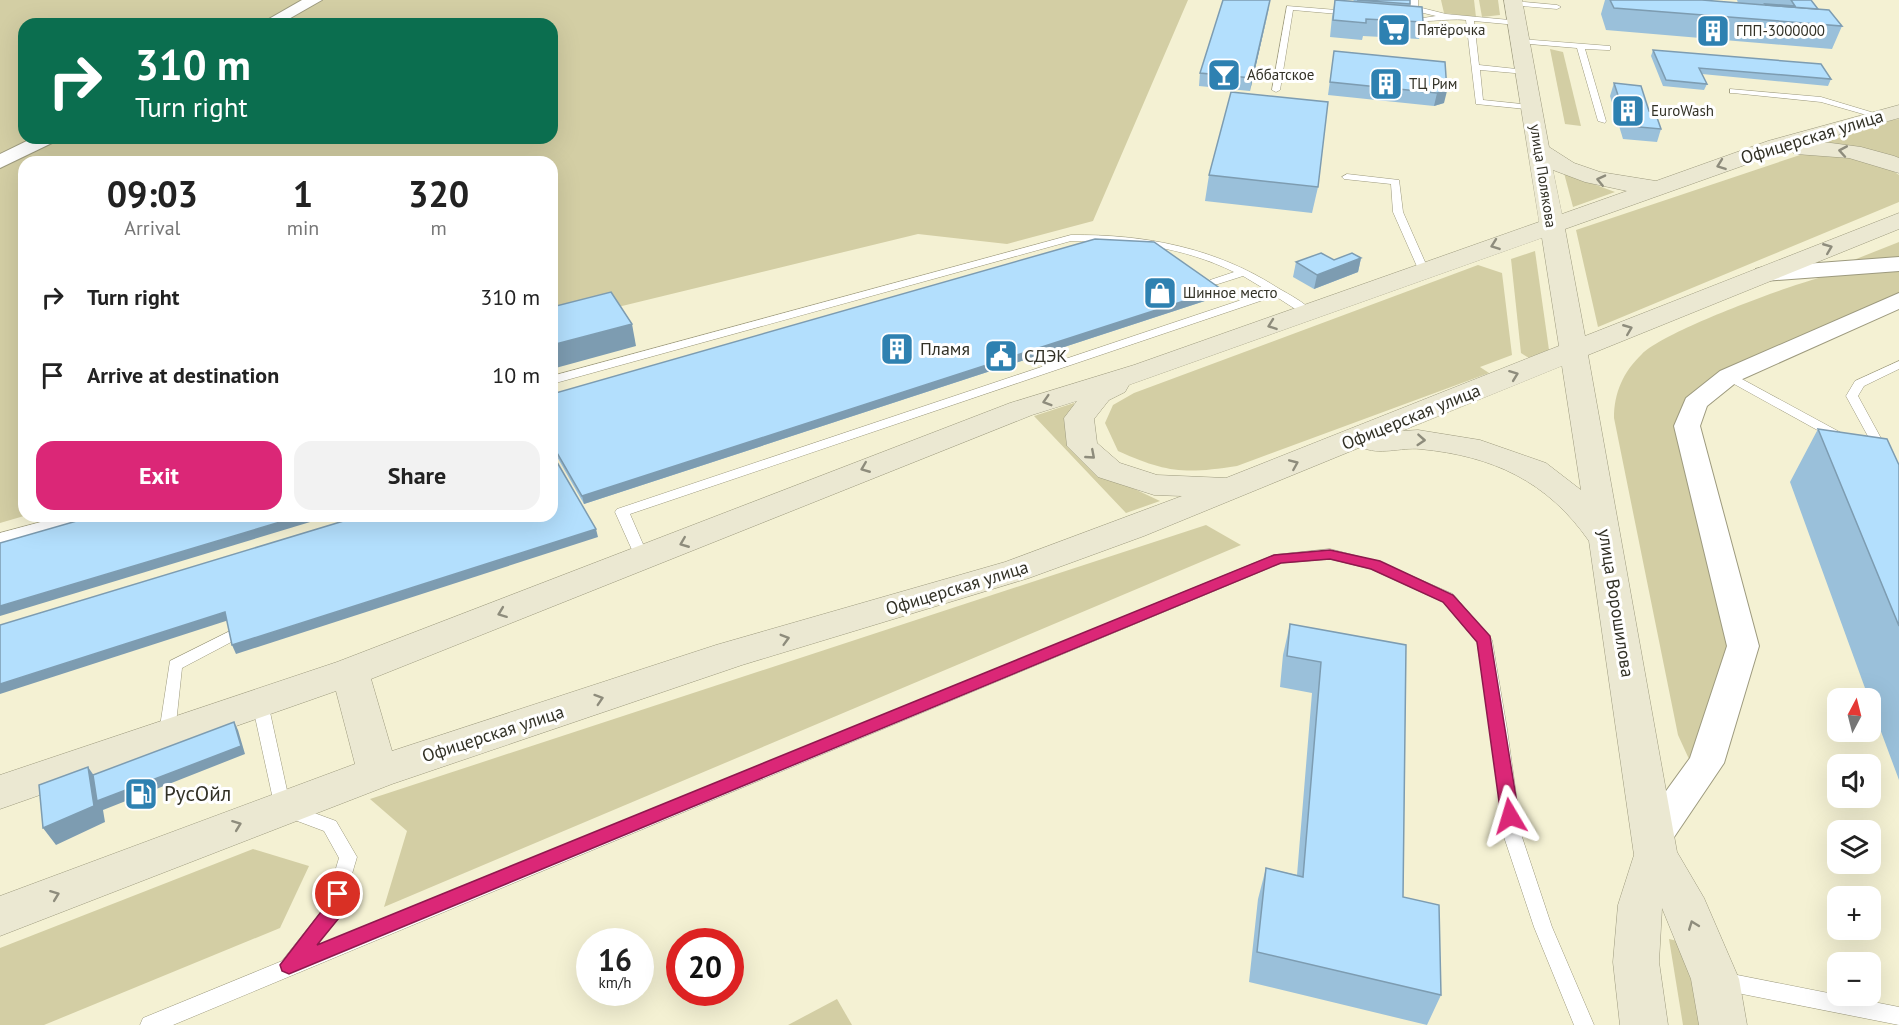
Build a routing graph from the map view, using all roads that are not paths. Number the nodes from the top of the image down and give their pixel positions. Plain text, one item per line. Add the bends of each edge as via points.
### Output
1 (314, 0) edge
2 (1414, 0) edge
3 (1557, 7) dead end
4 (1357, 14) edge
5 (1446, 16) junction
6 (1390, 17) edge
7 (1516, 17) edge
8 (280, 18) edge
9 (1470, 19) junction
10 (1580, 46) junction
11 (1607, 48) dead end
12 (1475, 67) junction
13 (1526, 72) junction
14 (1276, 90) dead end
15 (1733, 91) dead end
16 (1532, 108) junction
17 (1899, 111) edge
18 (1877, 116) junction
19 (1602, 121) dead end
20 (35, 144) edge
21 (1776, 146) junction
22 (1540, 151) junction
23 (0, 162) edge
24 (1899, 166) edge
25 (1347, 177) dead end
26 (1659, 188) junction
27 (1899, 220) edge
28 (1551, 225) junction
29 (1899, 264) edge
30 (1424, 271) junction
31 (1244, 272) junction
32 (1764, 274) junction
33 (1214, 282) edge
34 (1275, 292) junction
35 (1899, 300) edge
36 (1307, 312) junction
37 (1573, 351) junction
38 (1899, 365) edge
39 (1144, 371) junction
40 (1729, 376) junction
41 (558, 378) edge
42 (1341, 444) junction
43 (1240, 486) junction
44 (57, 522) edge
45 (0, 538) edge
46 (1606, 541) junction
47 (642, 558) junction
48 (232, 635) edge
49 (350, 672) junction
50 (260, 703) junction
51 (167, 733) junction
52 (378, 772) junction
53 (0, 792) edge
54 (282, 807) junction
55 (1655, 847) junction
56 (0, 916) edge
57 (289, 965) junction
58 (1715, 979) junction
59 (1899, 1016) edge
60 (150, 1025) edge
61 (1584, 1025) edge
62 (1644, 1025) edge
63 (1723, 1025) edge

1 - 8 street
2 - 5 lane via 1414,8
3 - 7 lane
4 - 14 lane via 1290,8
5 - 6 lane via 1424,20
5 - 9 lane
7 - 9 lane
7 - 10 lane
7 - 13 main road, улица Полякова
9 - 12 lane
10 - 11 lane
10 - 19 lane
12 - 13 lane
12 - 16 lane via 1479,102
13 - 16 main road, улица Полякова
15 - 18 lane via 1821,100
16 - 22 main road, улица Полякова
17 - 18 main road, Офицерская улица
18 - 21 main road, Офицерская улица
20 - 23 street
24 -> 21 main road via 1830,148
21 -> 26 main road, Офицерская улица
26 -> 22 main road via 1578,175
22 - 28 main road, улица Полякова
25 - 30 lane via 1396,182 1398,212
26 - 28 main road, Офицерская улица
32 -> 27 main road, Офицерская улица
28 -> 30 main road, Офицерская улица
28 - 37 main road, улица Полякова
29 - 32 street
30 - 36 main road, Офицерская улица
31 - 33 lane
31 - 34 lane
31 - 41 lane via 1211,257 1143,240 1071,238
37 -> 32 main road, Офицерская улица
34 - 36 lane
34 - 47 lane via 622,512
35 - 40 street
36 -> 39 main road, Офицерская улица
42 -> 37 main road, Офицерская улица
37 - 46 main road, улица Ворошилова
38 - 40 lane via 1858,384 1852,396 1889,464
39 -> 43 main road via 1100,394 1079,418 1082,447 1109,470 1154,485
39 -> 47 main road, Офицерская улица via 1021,409
40 - 55 street via 1695,404 1687,426 1743,646 1706,763
43 -> 42 main road, Офицерская улица
42 -> 46 main road via 1418,439 1469,447 1503,458 1535,470 1582,507
52 -> 43 main road, Офицерская улица via 729,656 1017,570
44 - 45 lane
46 - 55 main road, улица Ворошилова
47 -> 49 main road, Офицерская улица
48 - 51 lane via 175,665
49 - 50 main road, Офицерская улица
49 - 52 main road
50 - 51 main road, Офицерская улица
50 - 54 lane
51 - 53 main road, Офицерская улица
52 - 54 main road, Офицерская улица
56 -> 54 main road, Офицерская улица
54 - 57 lane via 330,826 348,857 332,912
58 -> 55 main road, улица Ворошилова via 1689,912
55 - 62 main road, улица Ворошилова via 1640,905 1636,962
57 - 60 lane
57 - 61 lane via 1279,558 1330,554 1375,565 1448,598 1484,640 1513,837 1543,927
58 - 59 lane
58 - 63 main road, улица Ворошилова

